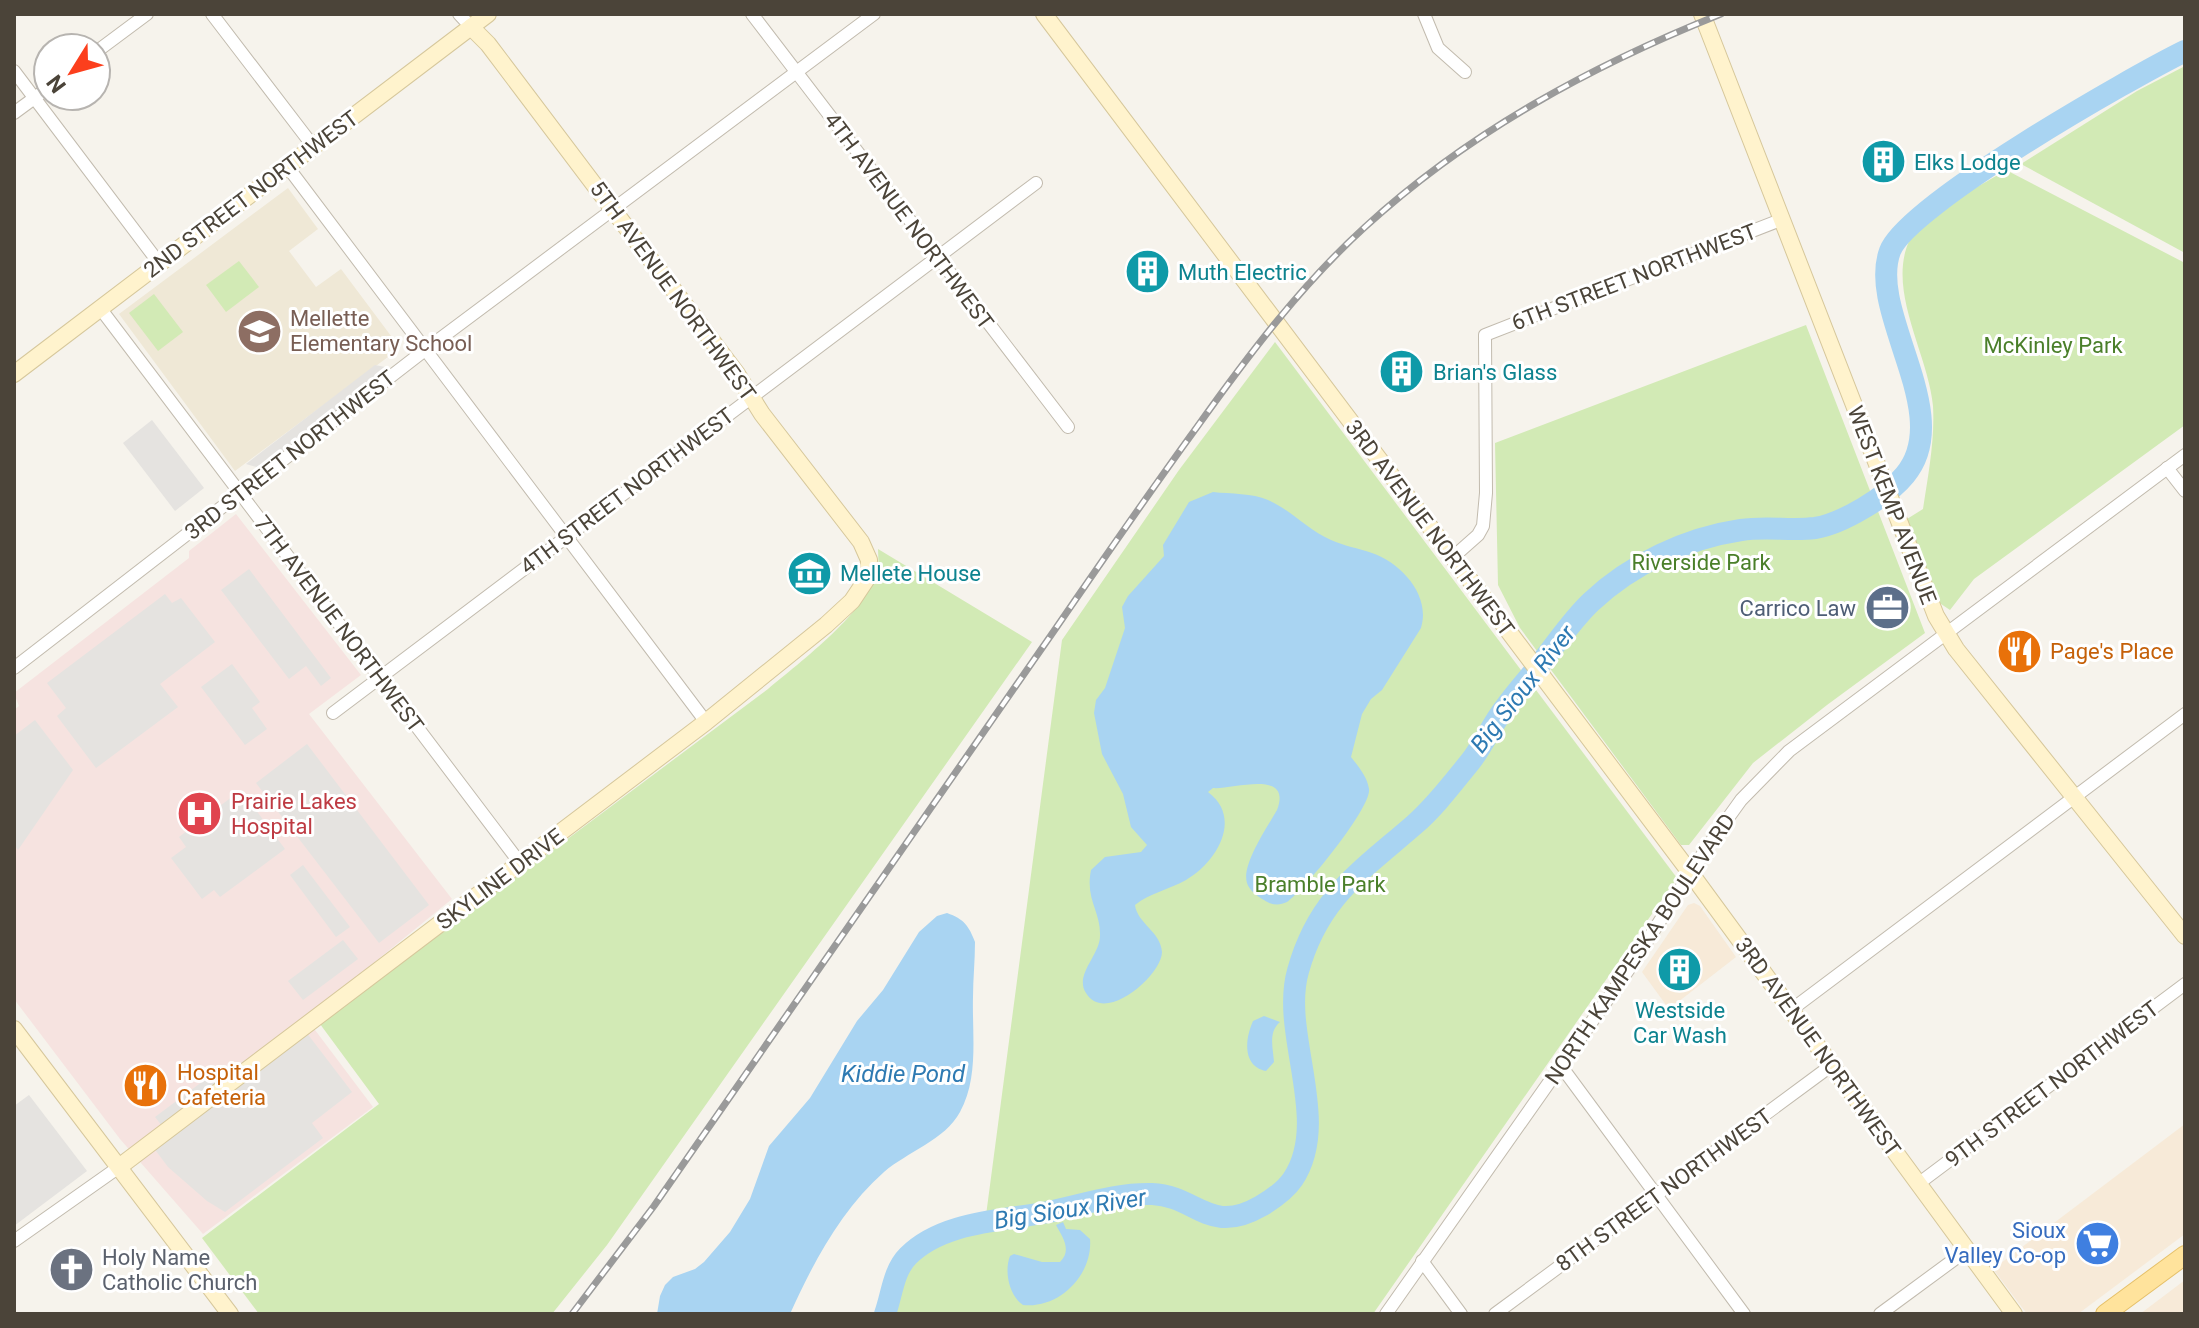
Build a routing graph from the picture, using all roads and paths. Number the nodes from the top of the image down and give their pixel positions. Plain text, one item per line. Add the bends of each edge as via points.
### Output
1 (147, 14) edge
2 (212, 14) edge
3 (459, 14) edge
4 (488, 14) edge
5 (752, 14) edge
6 (874, 14) edge
7 (1044, 14) edge
8 (1424, 14) edge
9 (1702, 14) edge
10 (471, 27) junction
11 (112, 40) edge
12 (14, 71) edge
13 (1465, 72) dead end
14 (796, 73) junction
15 (32, 95) edge
16 (32, 100) edge
17 (45, 112) edge
18 (14, 113) edge
19 (313, 146) junction
20 (287, 166) junction
21 (1036, 183) dead end
22 (613, 210) junction
23 (1783, 219) junction
24 (936, 257) junction
25 (159, 263) junction
26 (100, 308) junction
27 (425, 350) junction
28 (14, 374) edge
29 (751, 396) junction
30 (1068, 427) dead end
31 (2185, 455) edge
32 (2167, 468) junction
33 (2185, 491) edge
34 (240, 493) junction
35 (566, 537) junction
36 (1452, 558) junction
37 (868, 577) joint
38 (1945, 633) junction
39 (14, 668) edge
40 (380, 677) junction
41 (333, 713) dead end
42 (2185, 714) edge
43 (706, 722) junction
44 (2074, 797) junction
45 (520, 863) junction
46 (1692, 875) junction
47 (2185, 936) edge
48 (2185, 984) edge
49 (1791, 1010) junction
50 (14, 1029) edge
51 (1832, 1065) junction
52 (1561, 1066) junction
53 (119, 1167) junction
54 (1918, 1184) junction
55 (1657, 1195) junction
56 (14, 1241) edge
57 (1967, 1250) junction
58 (2185, 1255) edge
59 (1422, 1261) junction
60 (230, 1314) edge
61 (1386, 1314) edge
62 (1461, 1314) edge
63 (1495, 1314) edge
64 (1744, 1314) edge
65 (1880, 1314) edge
66 (2014, 1314) edge
67 (2105, 1314) edge

1 - 11 street
2 - 19 street
3 - 10 street, 5TH AVENUE NORTHWEST
4 - 10 main road, 2ND STREET NORTHWEST
5 - 14 street, 4TH AVENUE NORTHWEST
6 - 14 street, 3RD STREET NORTHWEST
7 - 36 main road, 3RD AVENUE NORTHWEST
8 - 13 street via 1438,48
9 - 23 main road, WEST KEMP AVENUE
10 - 19 main road, 2ND STREET NORTHWEST
10 - 22 main road, 5TH AVENUE NORTHWEST
12 - 15 street
14 - 22 street, 3RD STREET NORTHWEST
14 - 24 street, 4TH AVENUE NORTHWEST
16 - 18 street
17 - 25 street
19 - 20 main road, 2ND STREET NORTHWEST
20 - 25 main road, 2ND STREET NORTHWEST
20 - 27 street
21 - 24 street, 4TH STREET NORTHWEST
22 - 27 street, 3RD STREET NORTHWEST
22 - 29 main road, 5TH AVENUE NORTHWEST
23 - 36 street, 6TH STREET NORTHWEST via 1485,335 1483,526
23 - 38 main road, WEST KEMP AVENUE
24 - 29 street, 4TH STREET NORTHWEST
24 - 30 street, 4TH AVENUE NORTHWEST
25 - 26 main road, 2ND STREET NORTHWEST
26 - 28 main road, 2ND STREET NORTHWEST
26 - 34 street, 7TH AVENUE NORTHWEST
27 - 34 street, 3RD STREET NORTHWEST
27 - 35 street
29 - 35 street, 4TH STREET NORTHWEST
29 - 37 main road, 5TH AVENUE NORTHWEST via 861,542 869,560
31 - 32 street, NORTH KAMPESKA BOULEVARD
32 - 33 street
32 - 38 street, NORTH KAMPESKA BOULEVARD
34 - 39 street, 3RD STREET NORTHWEST
34 - 40 street, 7TH AVENUE NORTHWEST
35 - 40 street, 4TH STREET NORTHWEST
35 - 43 street
36 - 46 main road, 3RD AVENUE NORTHWEST
37 - 43 main road, SKYLINE DRIVE via 826,625
38 - 44 main road, WEST KEMP AVENUE
38 - 46 street, NORTH KAMPESKA BOULEVARD via 1769,769 1741,800
40 - 41 street, 4TH STREET NORTHWEST
40 - 45 street, 7TH AVENUE NORTHWEST
42 - 44 street
43 - 45 main road, SKYLINE DRIVE
44 - 47 main road, WEST KEMP AVENUE
44 - 49 street
45 - 53 main road, SKYLINE DRIVE
46 - 49 main road, 3RD AVENUE NORTHWEST
46 - 52 street, NORTH KAMPESKA BOULEVARD
48 - 54 street, 9TH STREET NORTHWEST
49 - 51 main road, 3RD AVENUE NORTHWEST
50 - 53 main road
51 - 54 main road, 3RD AVENUE NORTHWEST
51 - 55 street, 8TH STREET NORTHWEST
52 - 55 street
52 - 59 street, NORTH KAMPESKA BOULEVARD
53 - 56 street
53 - 60 main road
54 - 57 main road, 3RD AVENUE NORTHWEST
55 - 63 street, 8TH STREET NORTHWEST
55 - 64 street
57 - 65 street
57 - 66 main road, 3RD AVENUE NORTHWEST
58 - 67 main road
59 - 61 street, NORTH KAMPESKA BOULEVARD
59 - 62 street

